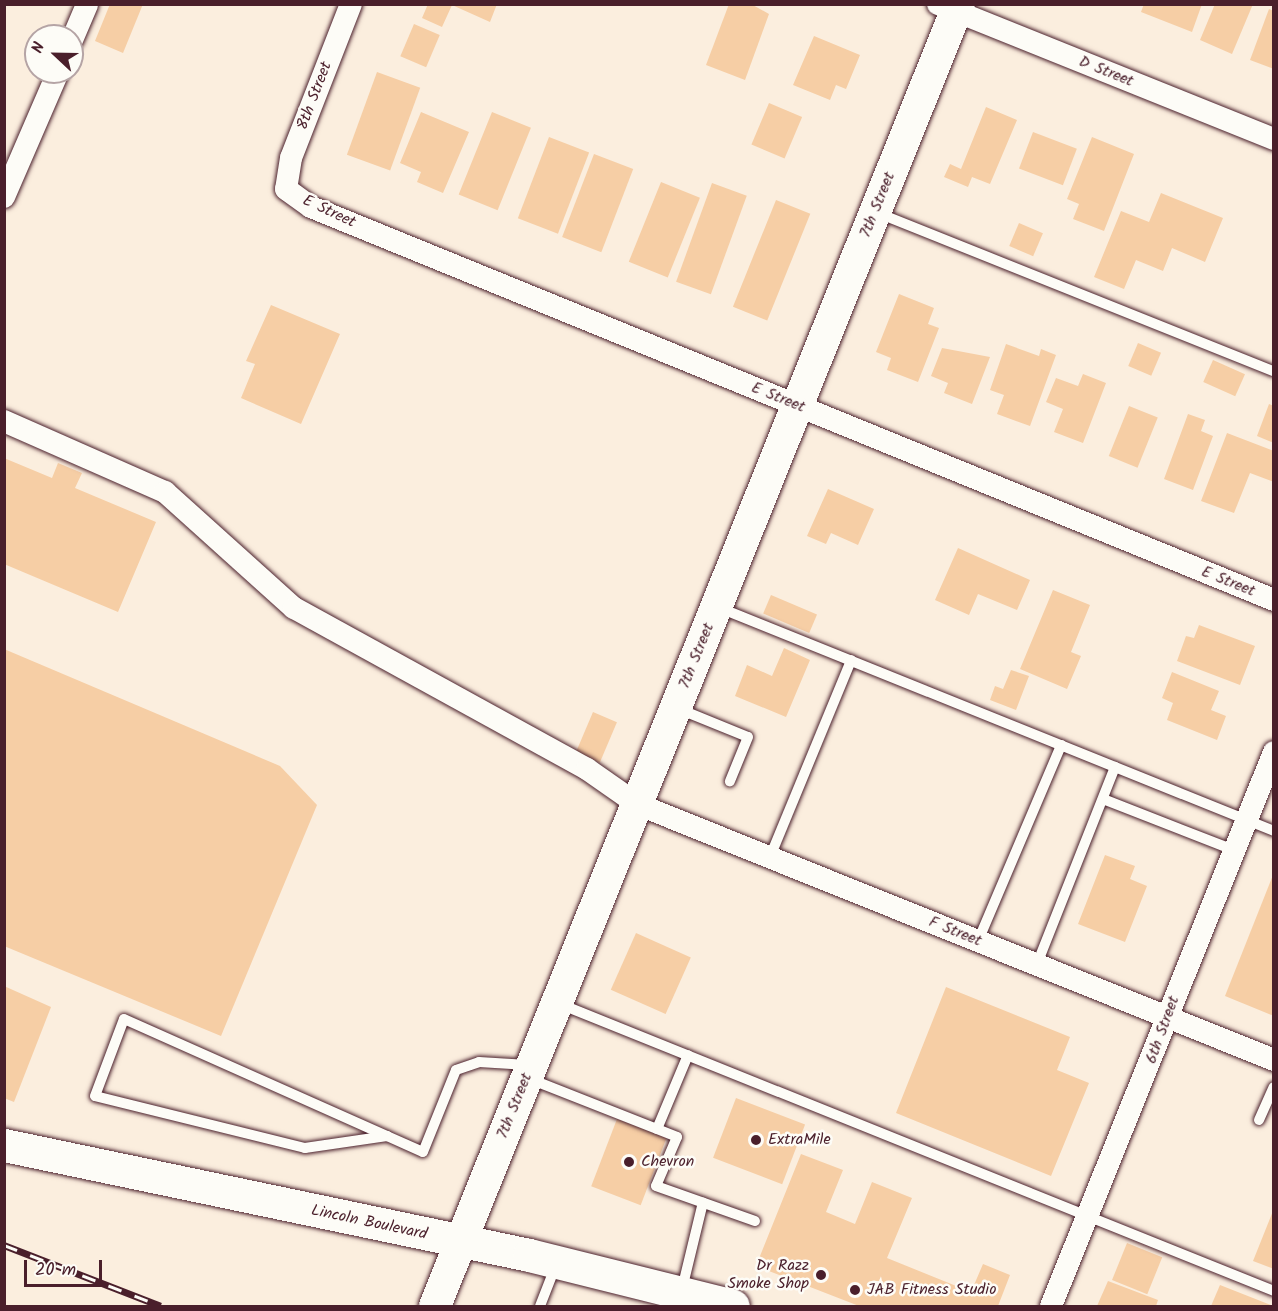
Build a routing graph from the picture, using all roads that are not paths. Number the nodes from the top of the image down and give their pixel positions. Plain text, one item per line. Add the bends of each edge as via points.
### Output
1 (87, 4) edge
2 (351, 4) edge
3 (951, 7) edge
4 (79, 24) edge
5 (53, 84) edge
6 (1274, 139) edge
7 (286, 189) joint
8 (4, 197) edge
9 (875, 212) junction
10 (1274, 371) edge
11 (798, 406) junction
12 (4, 421) edge
13 (1274, 600) edge
14 (717, 606) junction
15 (851, 660) junction
16 (676, 708) junction
17 (1061, 745) junction
18 (1274, 752) edge
19 (1115, 767) junction
20 (730, 781) dead end
21 (1102, 799) junction
22 (637, 804) junction
23 (1246, 820) junction
24 (1274, 831) edge
25 (1234, 850) junction
26 (770, 857) junction
27 (978, 941) junction
28 (1037, 964) junction
29 (557, 1002) junction
30 (1167, 1017) junction
31 (688, 1055) junction
32 (1274, 1060) edge
33 (529, 1072) junction
34 (1274, 1087) edge
35 (1259, 1120) dead end
36 (657, 1129) junction
37 (387, 1136) junction
38 (4, 1145) edge
39 (703, 1202) junction
40 (1087, 1215) junction
41 (755, 1221) dead end
42 (461, 1242) junction
43 (558, 1262) junction
44 (681, 1290) junction
45 (1274, 1291) edge
46 (435, 1306) edge
47 (540, 1306) edge
48 (733, 1306) edge
49 (1050, 1306) edge

1 - 4 street
2 - 7 street, 8th Street via 291,158
3 - 6 street, D Street
3 - 9 street, 7th Street
5 - 8 street
7 - 11 street, E Street via 310,207
9 - 10 lane
9 - 11 street, 7th Street
11 - 13 street, E Street
11 - 14 street, 7th Street
12 - 22 street, F Street via 165,492 294,608 586,769
14 - 15 lane
14 - 16 street, 7th Street
15 - 17 lane
15 - 26 lane
16 - 20 lane via 748,737
16 - 22 street, 7th Street
17 - 19 lane
17 - 27 lane
18 - 23 street, 6th Street
19 - 21 lane
19 - 23 lane
21 - 25 lane
21 - 28 lane
22 - 26 street, F Street
22 - 29 street, 7th Street
23 - 24 lane
23 - 25 street, 6th Street
25 - 30 street, 6th Street
26 - 27 street, F Street
27 - 28 street, F Street
28 - 30 street, F Street
29 - 31 lane
29 - 33 street, 7th Street
30 - 32 street, F Street
30 - 40 street, 6th Street
31 - 36 lane
31 - 40 lane
33 - 36 lane
33 - 37 lane via 479,1062 456,1070 423,1152
33 - 42 street, 7th Street
34 - 35 lane
36 - 39 lane via 676,1137 656,1186
37 - 37 lane via 124,1019 95,1096 305,1148
38 - 42 main road, Lincoln Boulevard
39 - 41 lane
39 - 44 lane
40 - 45 lane
40 - 49 street, 6th Street
42 - 43 main road, Lincoln Boulevard
42 - 46 street, 7th Street
43 - 44 main road, Lincoln Boulevard
43 - 47 lane
44 - 48 main road, Lincoln Boulevard

